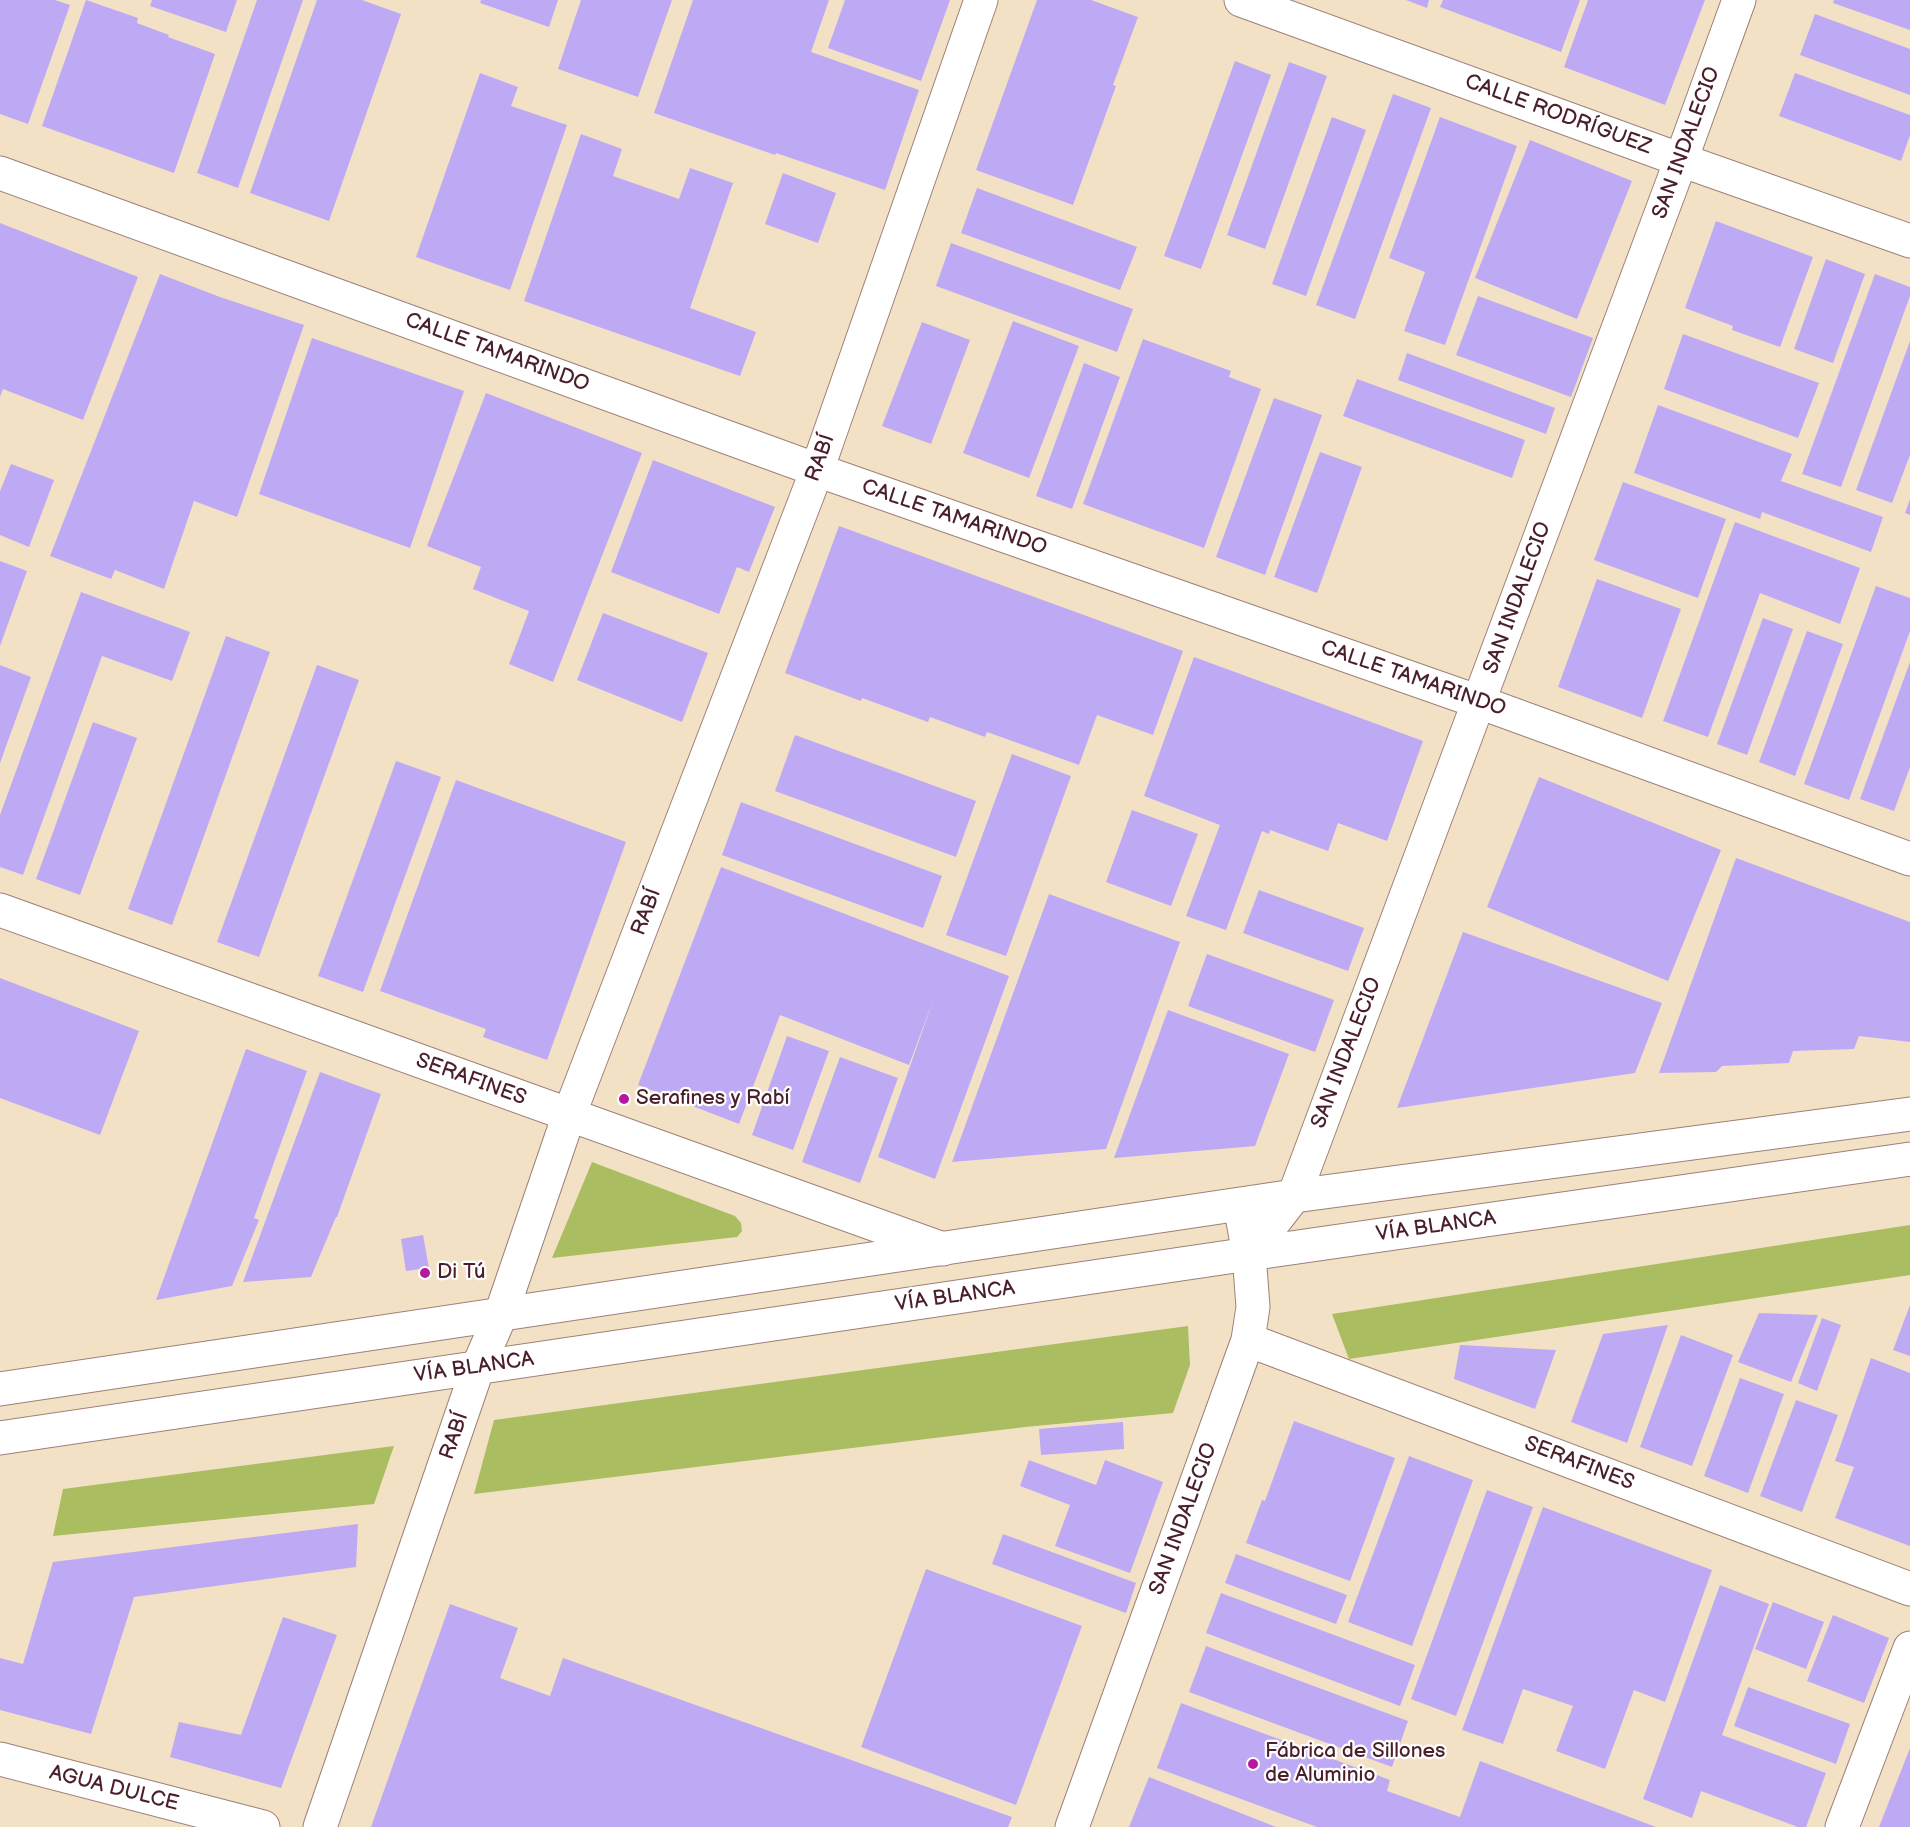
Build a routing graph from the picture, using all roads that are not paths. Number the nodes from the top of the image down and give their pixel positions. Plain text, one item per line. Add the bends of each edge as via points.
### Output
1 (981, 0) edge
2 (1241, 0) edge
3 (1739, 0) edge
4 (1681, 160) junction
5 (0, 173) edge
6 (1910, 241) edge
7 (817, 470) junction
8 (1479, 702) junction
9 (1910, 859) edge
10 (0, 910) edge
11 (1910, 1114) edge
12 (569, 1115) junction
13 (1910, 1160) edge
14 (1294, 1196) junction
15 (1240, 1205) junction
16 (943, 1249) junction
17 (1249, 1254) junction
18 (501, 1314) junction
19 (1248, 1340) junction
20 (478, 1367) junction
21 (0, 1389) edge
22 (0, 1438) edge
23 (1910, 1589) edge
24 (1910, 1648) edge
25 (0, 1759) edge
26 (263, 1827) edge
27 (320, 1827) edge
28 (1072, 1827) edge
29 (1842, 1827) edge

1 - 7 street, RABÍ
2 - 4 street, CALLE RODRÍGUEZ
3 - 4 street, SAN INDALECIO
4 - 6 street, CALLE RODRÍGUEZ
4 - 8 street, SAN INDALECIO
5 - 7 street, CALLE TAMARINDO
7 - 8 street, CALLE TAMARINDO
7 - 12 street, RABÍ
8 - 9 street, CALLE TAMARINDO
8 - 14 street, SAN INDALECIO
10 - 12 street, SERAFINES
11 - 14 street
12 - 16 street, SERAFINES
12 - 18 street, RABÍ
13 - 17 street, VÍA BLANCA
14 - 15 street
14 - 17 street, SAN INDALECIO
15 - 16 street
15 - 17 street, SAN INDALECIO
16 - 18 street
17 - 19 street, SAN INDALECIO via 1253,1307
17 - 20 street, VÍA BLANCA
18 - 20 street, RABÍ
18 - 21 street
19 - 23 street, SERAFINES
19 - 28 street, SAN INDALECIO
20 - 22 street, VÍA BLANCA
20 - 27 street, RABÍ
24 - 29 street
25 - 26 street, AGUA DULCE

